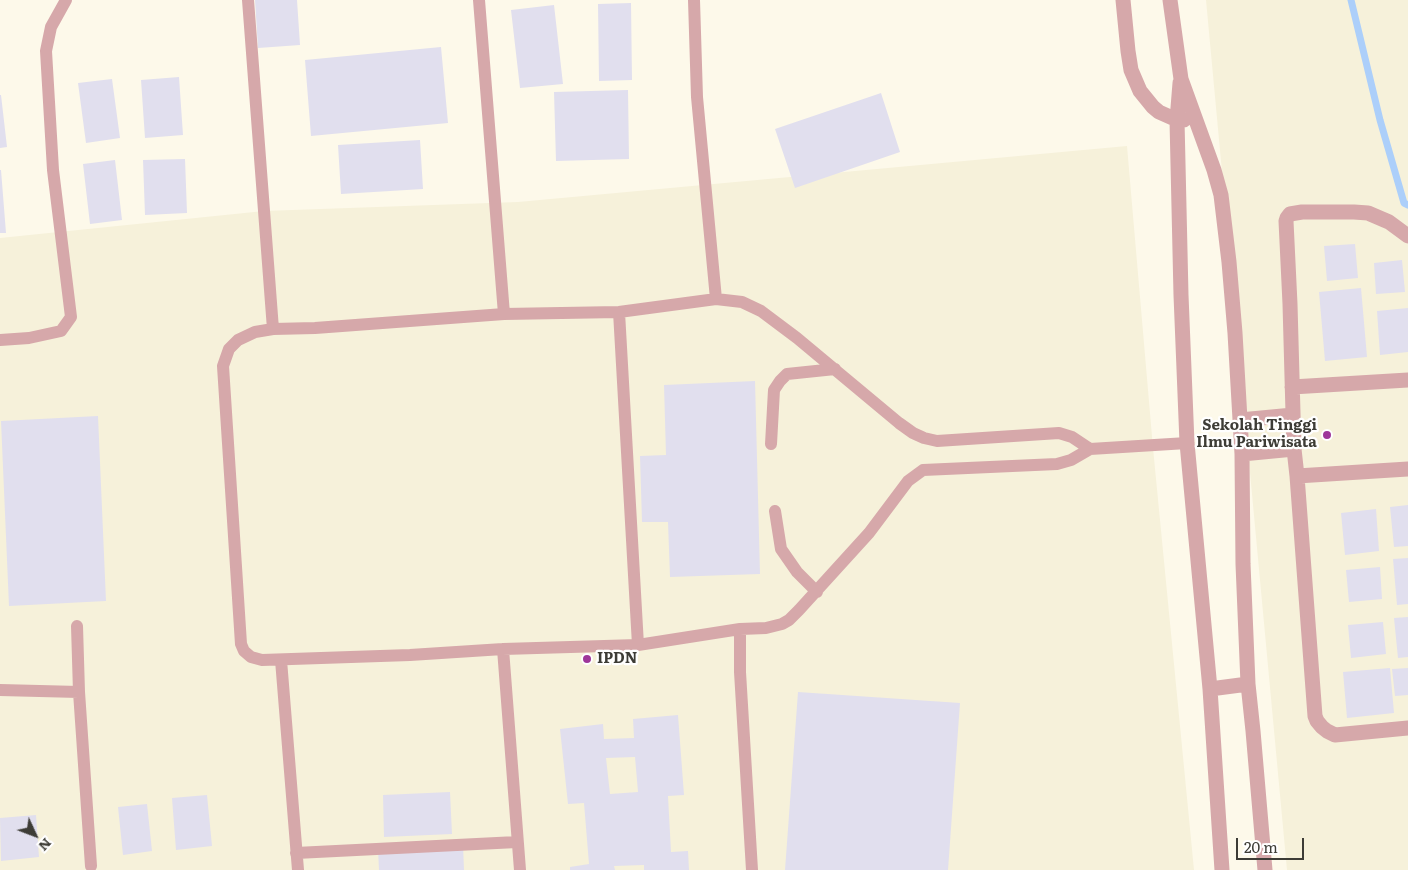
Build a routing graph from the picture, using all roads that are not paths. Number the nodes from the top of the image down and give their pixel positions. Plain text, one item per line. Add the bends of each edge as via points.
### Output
1 (66, 0) edge
2 (248, 0) edge
3 (480, 0) edge
4 (694, 0) edge
5 (1123, 0) edge
6 (1170, 0) edge
7 (1181, 79) junction
8 (1177, 120) junction
9 (1196, 121) junction
10 (1408, 236) edge
11 (716, 299) junction
12 (619, 312) junction
13 (504, 314) junction
14 (273, 329) junction
15 (0, 340) edge
16 (835, 369) junction
17 (1408, 380) edge
18 (1292, 387) junction
19 (1293, 415) junction
20 (1240, 420) junction
21 (1187, 443) junction
22 (771, 444) dead end
23 (1090, 449) junction
24 (1294, 449) junction
25 (1242, 454) junction
26 (1408, 469) edge
27 (1297, 476) junction
28 (775, 511) dead end
29 (817, 592) junction
30 (77, 626) dead end
31 (740, 629) junction
32 (638, 645) junction
33 (503, 649) junction
34 (281, 660) junction
35 (1248, 684) junction
36 (1210, 689) junction
37 (0, 690) edge
38 (79, 692) junction
39 (1408, 728) edge
40 (517, 842) junction
41 (296, 853) junction
42 (90, 866) dead end
43 (298, 870) edge
44 (520, 870) edge
45 (752, 870) edge
46 (1222, 870) edge
47 (1265, 870) edge

1 - 15 lane via 51,27 46,51 53,170 71,316 61,331
2 - 14 lane
3 - 13 lane
4 - 11 lane via 697,97
5 - 8 street via 1131,70 1140,91 1153,107
6 - 7 street
7 - 8 street
7 - 9 street
8 - 9 street
8 - 21 street
9 - 20 street via 1221,195
10 - 18 street via 1389,222 1368,213 1290,214 1286,225
11 - 12 lane
11 - 16 lane via 742,302 761,311
12 - 13 lane
12 - 32 lane
13 - 14 lane
14 - 34 lane via 255,332 238,340 229,349 223,366 242,644 251,657
16 - 22 lane via 788,374 780,381 774,390
16 - 23 lane via 913,433 932,441 1059,433
17 - 18 street
18 - 19 street
19 - 20 street
19 - 24 street
20 - 25 street
21 - 23 lane
21 - 36 street
23 - 29 lane via 1057,464 923,470 908,480 869,533
24 - 25 street
24 - 27 street
25 - 35 street
26 - 27 street
27 - 39 street via 1317,721 1335,735
28 - 29 lane via 781,549
29 - 31 lane via 782,624
30 - 38 lane
31 - 32 lane
31 - 45 lane
32 - 33 lane
33 - 34 lane
33 - 40 lane
34 - 41 lane
35 - 36 street
35 - 47 street
36 - 46 street
37 - 38 lane
38 - 42 lane
40 - 41 lane
40 - 44 lane
41 - 43 lane

